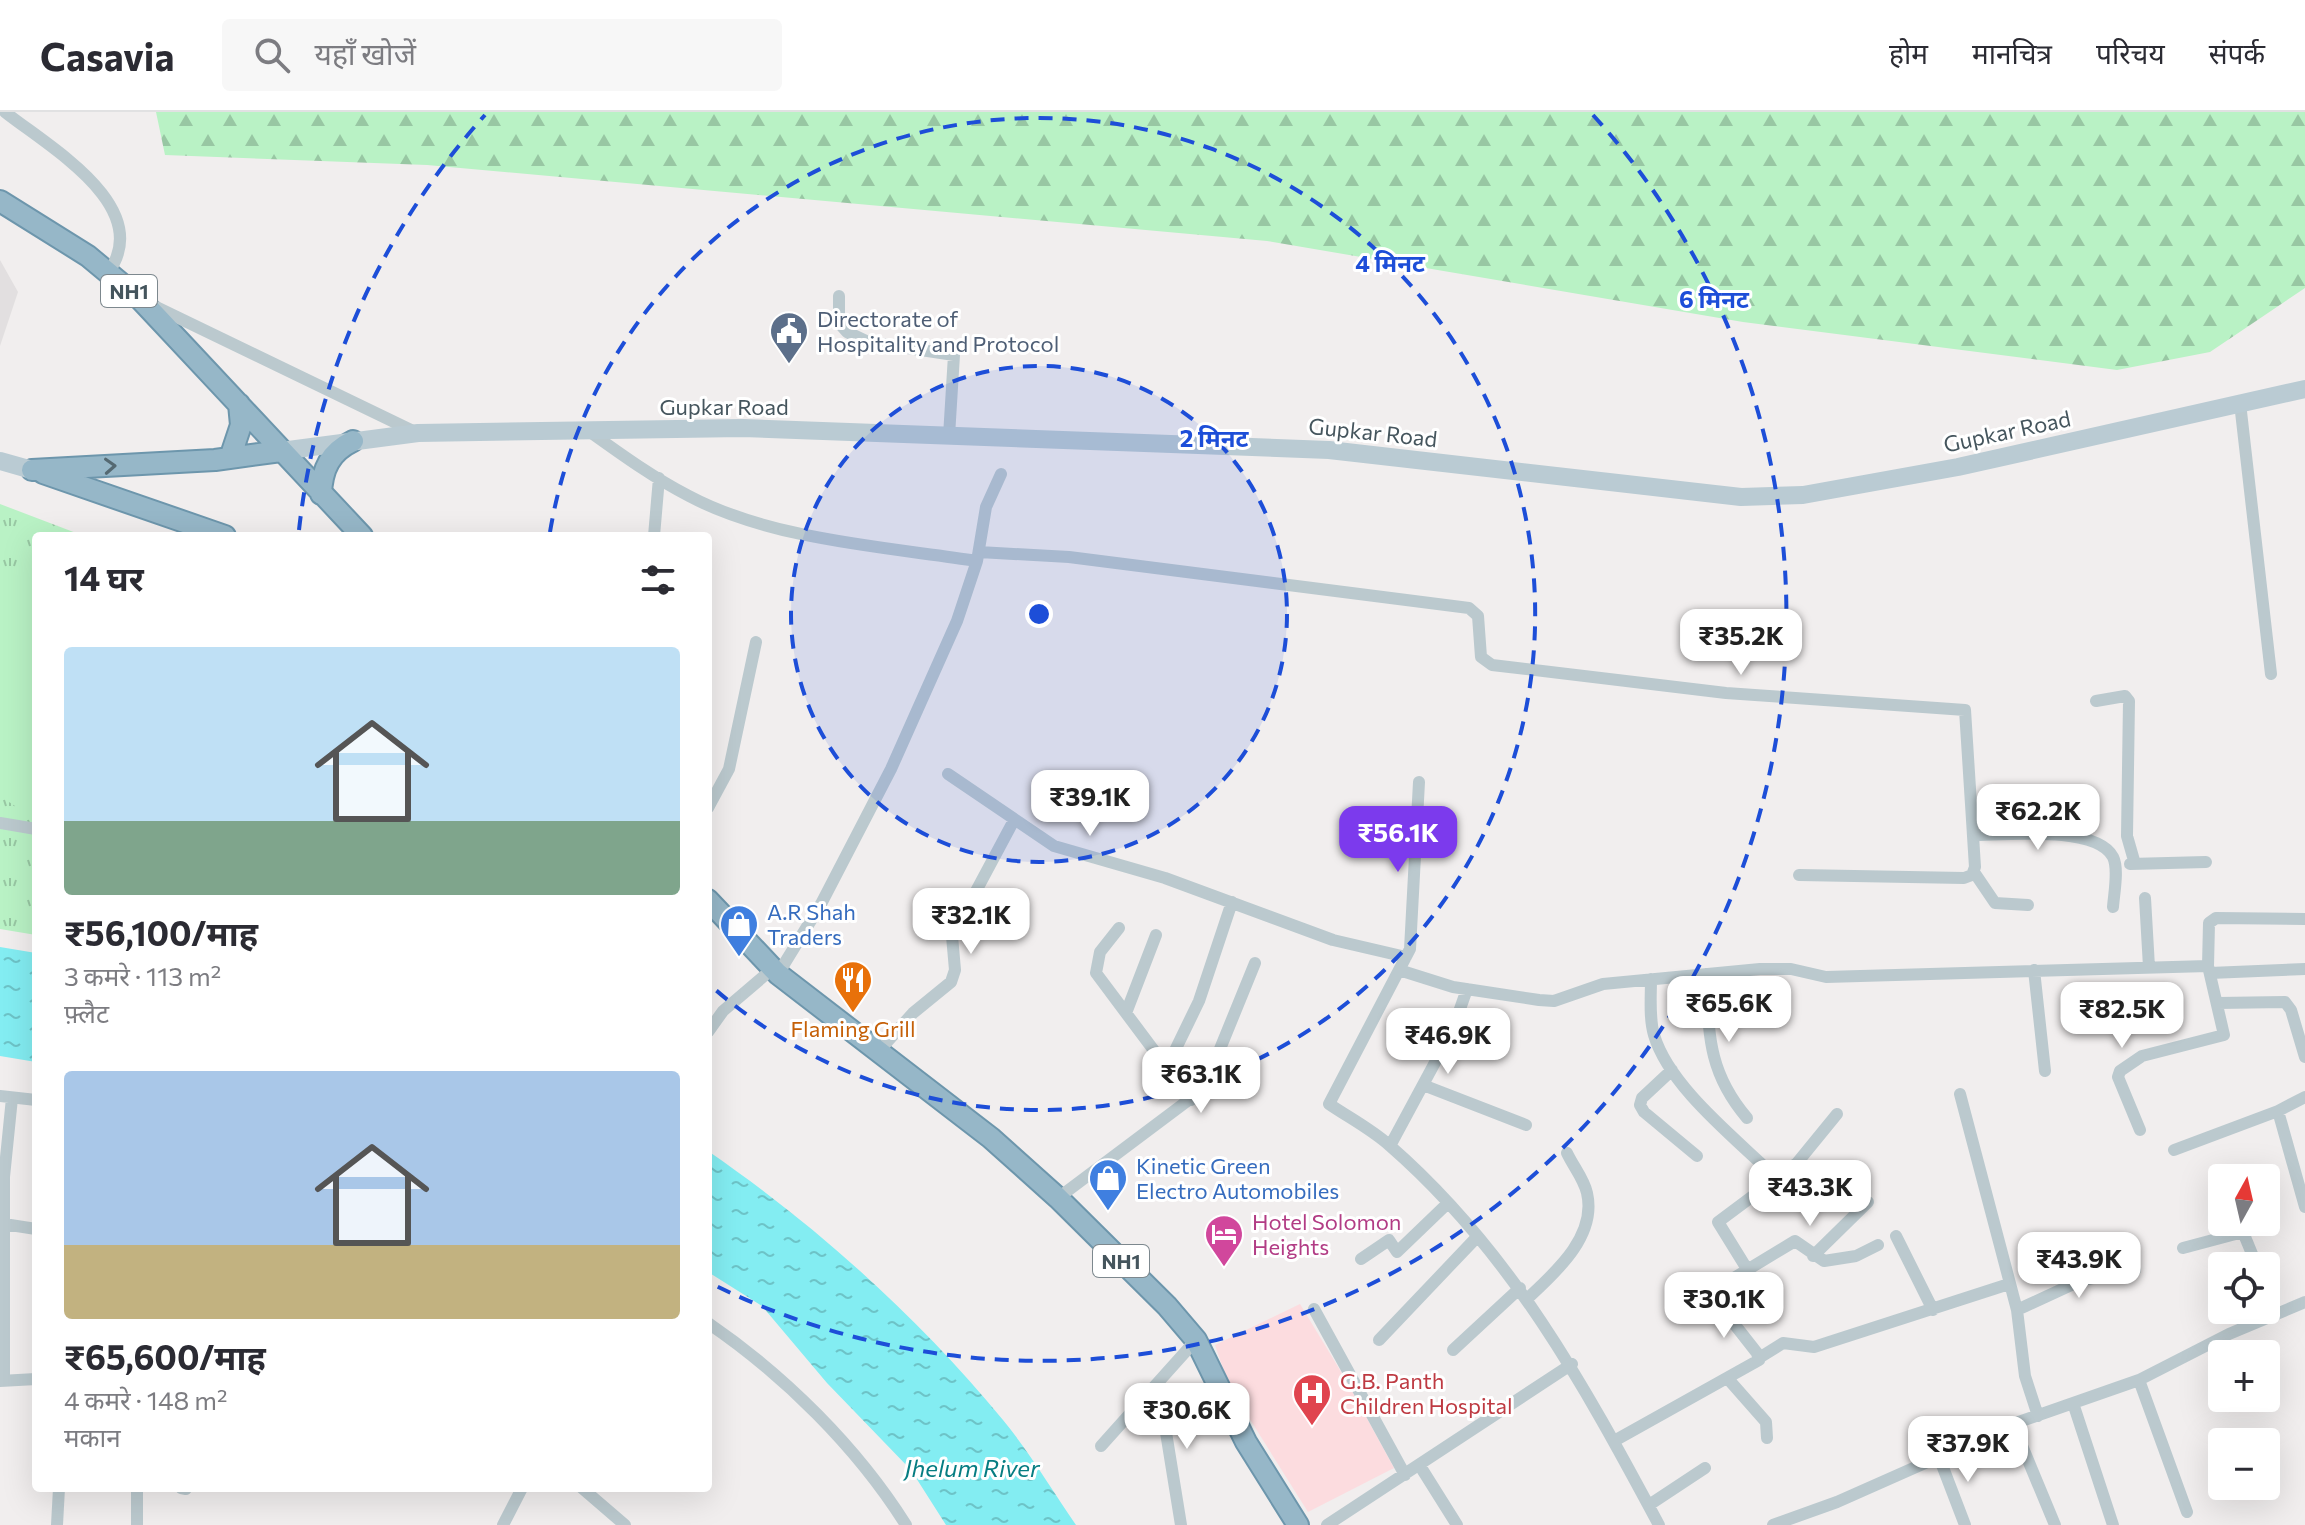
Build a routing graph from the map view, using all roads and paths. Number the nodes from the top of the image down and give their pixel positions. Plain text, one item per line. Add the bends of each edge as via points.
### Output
1 (5, 112) edge
2 (0, 201) edge
3 (108, 273) junction
4 (839, 296) dead end
5 (141, 300) junction
6 (2305, 389) edge
7 (2240, 403) junction
8 (239, 404) junction
9 (590, 432) junction
10 (418, 433) junction
11 (949, 436) junction
12 (353, 441) junction
13 (281, 451) junction
14 (230, 458) junction
15 (0, 461) edge
16 (32, 470) junction
17 (1001, 474) dead end
18 (659, 478) junction
19 (321, 494) junction
20 (213, 532) edge
21 (358, 532) edge
22 (654, 532) edge
23 (978, 557) junction
24 (756, 642) dead end
25 (2271, 674) dead end
26 (2096, 701) dead end
27 (948, 774) dead end
28 (1419, 782) dead end
29 (712, 801) edge
30 (1013, 822) junction
31 (0, 823) edge
32 (32, 828) edge
33 (1973, 835) junction
34 (2206, 862) dead end
35 (2135, 864) junction
36 (2115, 865) junction
37 (1974, 872) junction
38 (1799, 875) dead end
39 (2145, 898) dead end
40 (1232, 902) junction
41 (712, 905) edge
42 (2028, 905) dead end
43 (2113, 907) dead end
44 (2305, 919) edge
45 (712, 921) edge
46 (1119, 928) dead end
47 (1156, 935) dead end
48 (1406, 957) junction
49 (1255, 963) dead end
50 (2149, 967) junction
51 (2209, 969) junction
52 (2305, 969) edge
53 (1399, 970) junction
54 (2034, 970) junction
55 (1706, 974) junction
56 (771, 975) junction
57 (1651, 979) junction
58 (1467, 989) junction
59 (2218, 1003) junction
60 (1126, 1013) junction
61 (712, 1026) edge
62 (878, 1052) junction
63 (2305, 1057) edge
64 (1167, 1067) junction
65 (1672, 1070) junction
66 (2045, 1071) dead end
67 (1423, 1085) junction
68 (1960, 1094) dead end
69 (6, 1097) edge
70 (2305, 1097) edge
71 (32, 1100) edge
72 (1191, 1100) junction
73 (2278, 1111) junction
74 (1837, 1114) dead end
75 (1747, 1118) dead end
76 (1526, 1125) dead end
77 (2140, 1130) dead end
78 (1390, 1146) junction
79 (2174, 1150) dead end
80 (1567, 1153) dead end
81 (1697, 1156) dead end
82 (1771, 1173) dead end
83 (1058, 1198) junction
84 (1868, 1202) dead end
85 (1448, 1203) junction
86 (2305, 1207) edge
87 (4, 1224) junction
88 (32, 1228) edge
89 (1896, 1236) dead end
90 (1477, 1237) junction
91 (1878, 1245) dead end
92 (2183, 1248) dead end
93 (2251, 1252) edge
94 (1813, 1256) junction
95 (1361, 1259) dead end
96 (1747, 1269) junction
97 (2135, 1270) dead end
98 (2009, 1284) junction
99 (1524, 1293) junction
100 (2305, 1302) edge
101 (1314, 1309) dead end
102 (1933, 1310) junction
103 (2017, 1310) junction
104 (2280, 1312) edge
105 (2254, 1324) edge
106 (712, 1326) edge
107 (1196, 1340) junction
108 (1379, 1340) dead end
109 (1453, 1350) dead end
110 (1759, 1358) junction
111 (1572, 1364) junction
112 (32, 1379) edge
113 (2, 1380) edge
114 (1729, 1380) junction
115 (2139, 1380) junction
116 (1158, 1383) junction
117 (2073, 1403) junction
118 (2038, 1416) junction
119 (2013, 1424) junction
120 (1767, 1438) dead end
121 (1614, 1441) junction
122 (1101, 1446) dead end
123 (1939, 1457) junction
124 (1420, 1466) junction
125 (1705, 1468) dead end
126 (1405, 1475) junction
127 (59, 1492) edge
128 (137, 1492) edge
129 (520, 1492) edge
130 (587, 1492) edge
131 (1649, 1505) junction
132 (2187, 1512) dead end
133 (57, 1525) edge
134 (137, 1525) edge
135 (503, 1525) edge
136 (625, 1525) edge
137 (906, 1525) edge
138 (1181, 1525) edge
139 (1298, 1525) edge
140 (1327, 1525) edge
141 (1457, 1525) edge
142 (1659, 1525) edge
143 (1774, 1525) edge
144 (1965, 1525) edge
145 (2055, 1525) edge
146 (2113, 1525) edge

1 - 3 street via 109,199 120,245
2 - 3 highway, NH1
3 - 5 highway, NH1
4 - 11 street via 839,323 858,339 954,355
5 - 8 highway, NH1
5 - 10 street
6 - 7 main road, Gupkar Road
7 - 11 main road, Gupkar Road via 1958,467 1803,495 1741,497 1329,450
7 - 25 street
8 - 13 highway, NH1
8 - 14 highway via 241,425
9 - 10 main road, Gupkar Road
9 - 11 main road, Gupkar Road via 743,428
9 - 18 street
10 - 12 main road, Gupkar Road
12 - 13 main road, Gupkar Road
12 - 19 highway via 331,457
13 - 14 highway
13 - 19 highway, NH1
16 -> 14 highway
15 - 16 main road
16 - 20 highway
17 - 23 street via 986,507
18 - 22 street
18 - 23 street via 719,509 789,529 873,548
19 - 21 highway, NH1
23 - 33 street via 1069,557 1469,608 1478,616 1481,657 1492,665 1826,703 1962,709 1968,719
23 - 56 street via 964,606 891,769 815,914
24 - 29 street via 729,769
26 - 35 street via 2125,696 2129,701 2127,836
27 - 30 street
28 - 48 street via 1413,939
30 - 40 street via 1054,846
30 - 62 street via 952,936 951,982
31 - 32 street
33 - 36 street via 2081,838 2107,849
33 - 37 street
34 - 35 street
35 - 36 street
36 - 43 street
37 - 38 street via 1964,878
37 - 42 street via 1995,903
39 - 50 street
40 - 48 street via 1333,940
40 - 64 street via 1199,1001
41 - 56 highway, NH1
44 - 51 street via 2212,920
45 - 56 highway, NH1
46 - 60 street via 1095,966
47 - 60 street
48 - 53 street
49 - 72 street via 1211,1071
50 - 51 street
50 - 54 street
51 - 52 street
51 - 59 street
53 - 58 street
53 - 78 street via 1329,1104
54 - 55 street via 1826,977 1777,968
54 - 66 street
55 - 57 street
55 - 75 street via 1714,1064 1722,1085
56 - 61 street via 723,1011
56 - 62 highway, NH1
57 - 58 street via 1590,986 1554,1001
57 - 65 street via 1653,1034
58 - 67 street
59 - 63 street via 2285,1002
59 - 77 street via 2223,1037 2142,1056 2120,1071
60 - 64 street
62 - 83 highway, NH1 via 963,1115
64 - 72 street
65 - 81 street via 1642,1098 1641,1109
65 - 82 street
67 - 76 street
67 - 78 street
68 - 98 street
69 - 71 street
69 - 87 street
70 - 73 street
72 - 83 street
73 - 79 street
73 - 86 street
74 - 96 street via 1797,1163 1718,1222
78 - 85 street
80 - 99 street via 1588,1196 1586,1218 1574,1250
83 - 107 highway, NH1
84 - 94 street
85 - 90 street
85 - 95 street via 1397,1252 1389,1240
87 - 88 street
87 - 113 street
89 - 102 street
90 - 99 street
90 - 108 street
91 - 94 street via 1829,1261
92 - 93 street via 2243,1232
94 - 96 street via 1795,1241
96 - 110 street via 1719,1287 1715,1298
97 - 103 street via 2082,1280
98 - 102 street
98 - 103 street
99 - 109 street
99 - 111 street
100 - 104 street
101 - 126 street
102 - 110 street via 1814,1347 1783,1343
103 - 118 street via 2025,1376
105 - 115 street
106 - 137 street via 781,1381 840,1441
107 - 116 street
107 - 139 highway, NH1 via 1255,1460
110 - 114 street
111 - 121 street
111 - 124 street
112 - 113 street
114 - 120 street via 1766,1422
114 - 121 street
115 - 117 street
115 - 132 street
116 - 122 street
116 - 138 street
117 - 118 street
117 - 146 street
118 - 119 street
119 - 123 street
119 - 145 street
121 - 131 street
123 - 143 street
123 - 144 street
124 - 126 street
124 - 141 street
125 - 131 street
126 - 140 street
127 - 133 street
128 - 134 street
129 - 135 street
130 - 136 street
131 - 142 street

